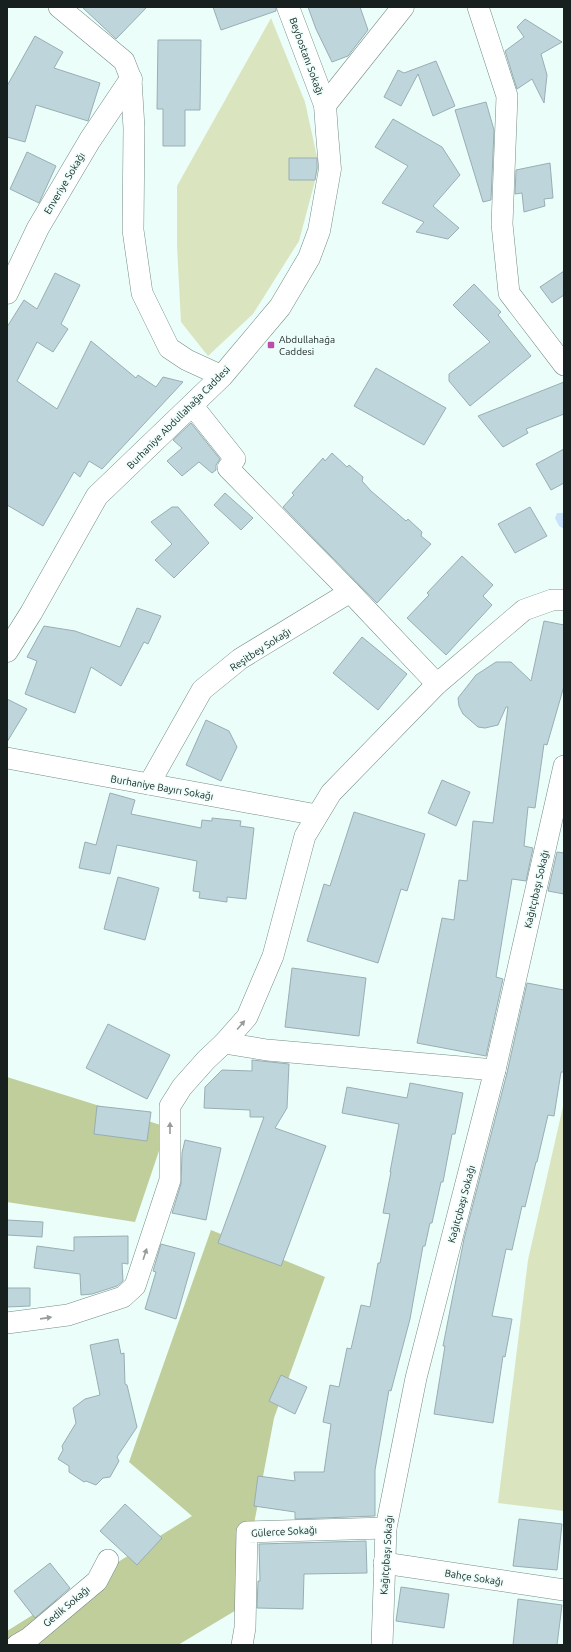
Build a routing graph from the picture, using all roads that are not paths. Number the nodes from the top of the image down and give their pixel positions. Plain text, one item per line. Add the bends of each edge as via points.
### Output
1 (59, 7) edge
2 (288, 7) edge
3 (403, 7) edge
4 (478, 7) edge
5 (131, 79) junction
6 (325, 105) junction
7 (7, 293) edge
8 (564, 365) edge
9 (222, 376) junction
10 (192, 405) junction
11 (350, 592) junction
12 (564, 600) edge
13 (7, 651) edge
14 (437, 684) junction
15 (7, 758) edge
16 (564, 766) edge
17 (149, 784) junction
18 (317, 815) junction
19 (224, 1043) junction
20 (495, 1070) junction
21 (7, 1323) edge
22 (386, 1528) junction
23 (108, 1560) dead end
24 (384, 1563) junction
25 (564, 1590) edge
26 (17, 1645) edge
27 (242, 1645) edge
28 (382, 1645) edge

1 - 5 street via 124,61
2 - 6 main road, Beybostanı Sokağı
3 - 6 main road
4 - 8 street via 507,96 502,224 509,293
5 - 7 main road, Enveriye Sokağı via 90,140 38,228
5 - 9 street via 134,128 133,230 142,293 169,348 187,360
6 - 9 main road, Burhaniye Abdullahağa Caddesi via 330,169 319,231 311,251 280,307
9 - 10 main road, Burhaniye Abdullahağa Caddesi
10 - 11 street via 235,459 228,468
10 - 13 main road, Burhaniye Abdullahağa Caddesi via 97,496
11 - 14 street
11 - 17 street, Reşitbey Sokağı via 240,659 202,690
12 - 14 street via 552,600 524,610
14 - 18 street via 331,792
15 - 17 street, Burhaniye Bayırı Sokağı
16 - 20 street, Kağıtçıbaşı Sokağı
17 - 18 street, Burhaniye Bayırı Sokağı
19 -> 18 street via 247,1017 273,956 305,836
19 - 20 street via 267,1050
21 -> 19 street via 68,1314 123,1297 135,1286 170,1180 170,1106 187,1082
20 - 22 street, Kağıtçıbaşı Sokağı via 416,1378
22 - 24 street, Kağıtçıbaşı Sokağı
22 - 27 street, Gülerce Sokağı via 247,1532 245,1628
23 - 26 street, Gedik Sokağı via 97,1580 29,1638
24 - 25 street, Bahçe Sokağı
24 - 28 street, Kağıtçıbaşı Sokağı

